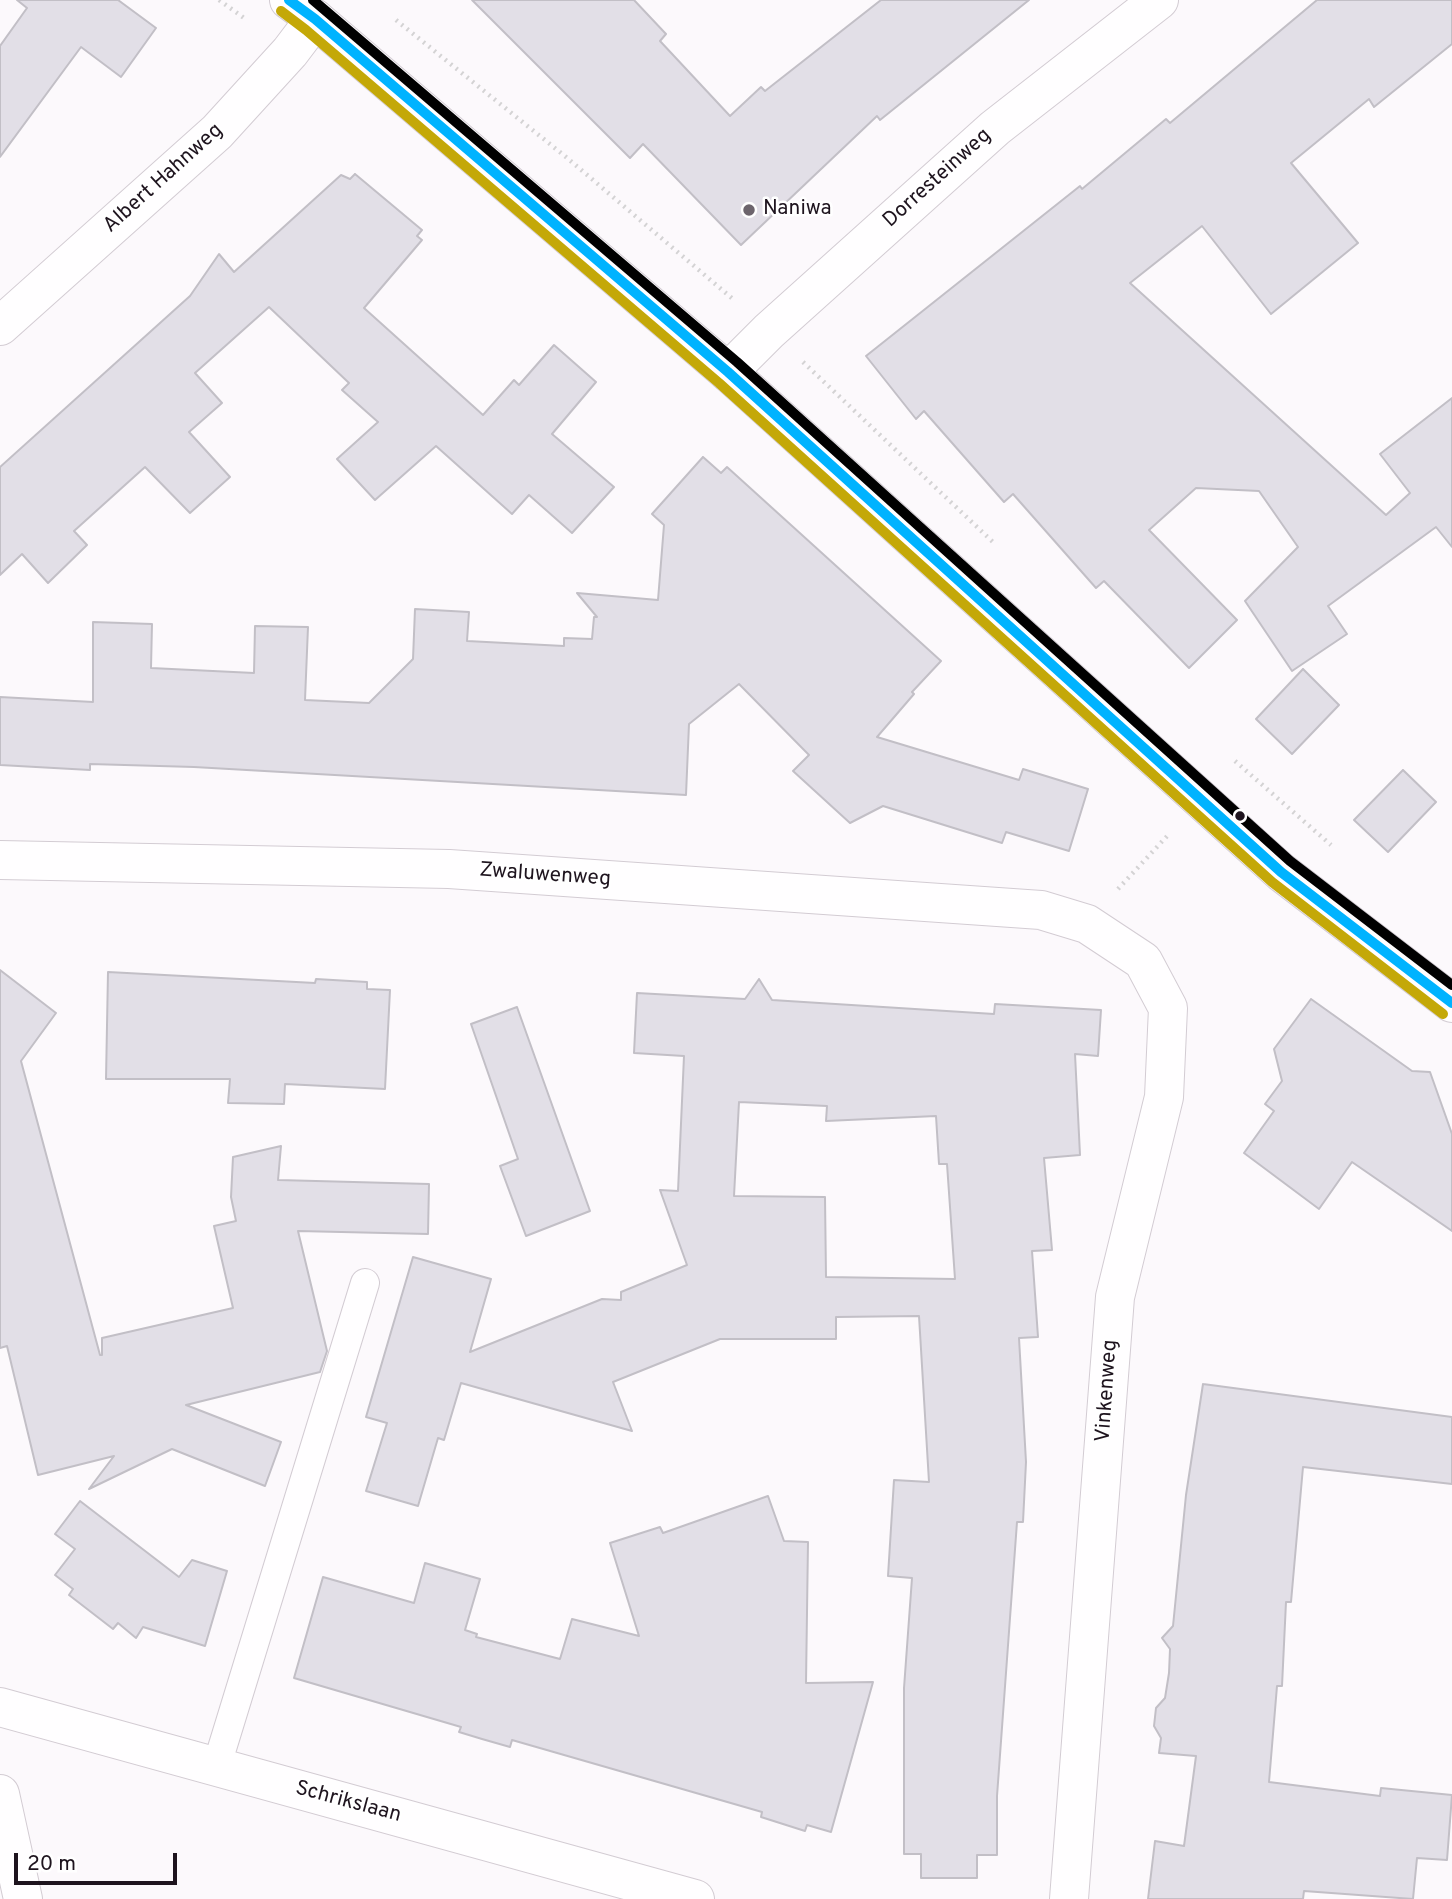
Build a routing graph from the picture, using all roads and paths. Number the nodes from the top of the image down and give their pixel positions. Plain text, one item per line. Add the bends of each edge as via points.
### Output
1 (1159, 0) edge
2 (310, 6) edge
3 (0, 327) edge
4 (728, 372) junction
5 (1173, 828) dead end
6 (0, 860) edge
7 (1087, 924) junction
8 (1452, 1003) edge
9 (365, 1283) dead end
10 (0, 1707) edge
11 (216, 1768) junction
12 (0, 1794) edge
13 (23, 1899) edge
14 (695, 1899) edge
15 (1069, 1899) edge

1 - 4 street, Dorresteinweg via 995,128
2 - 3 street, Albert Hahnweg via 290,52 218,132
2 - 4 street
4 - 8 street via 1281,872
5 - 7 path
6 - 7 street, Zwaluwenweg via 449,869 1041,910
7 - 15 street, Vinkenweg via 1143,961 1168,1009 1164,1097 1115,1297
9 - 11 lane
10 - 11 street, Schrikslaan
11 - 14 street, Schrikslaan
12 - 13 street

